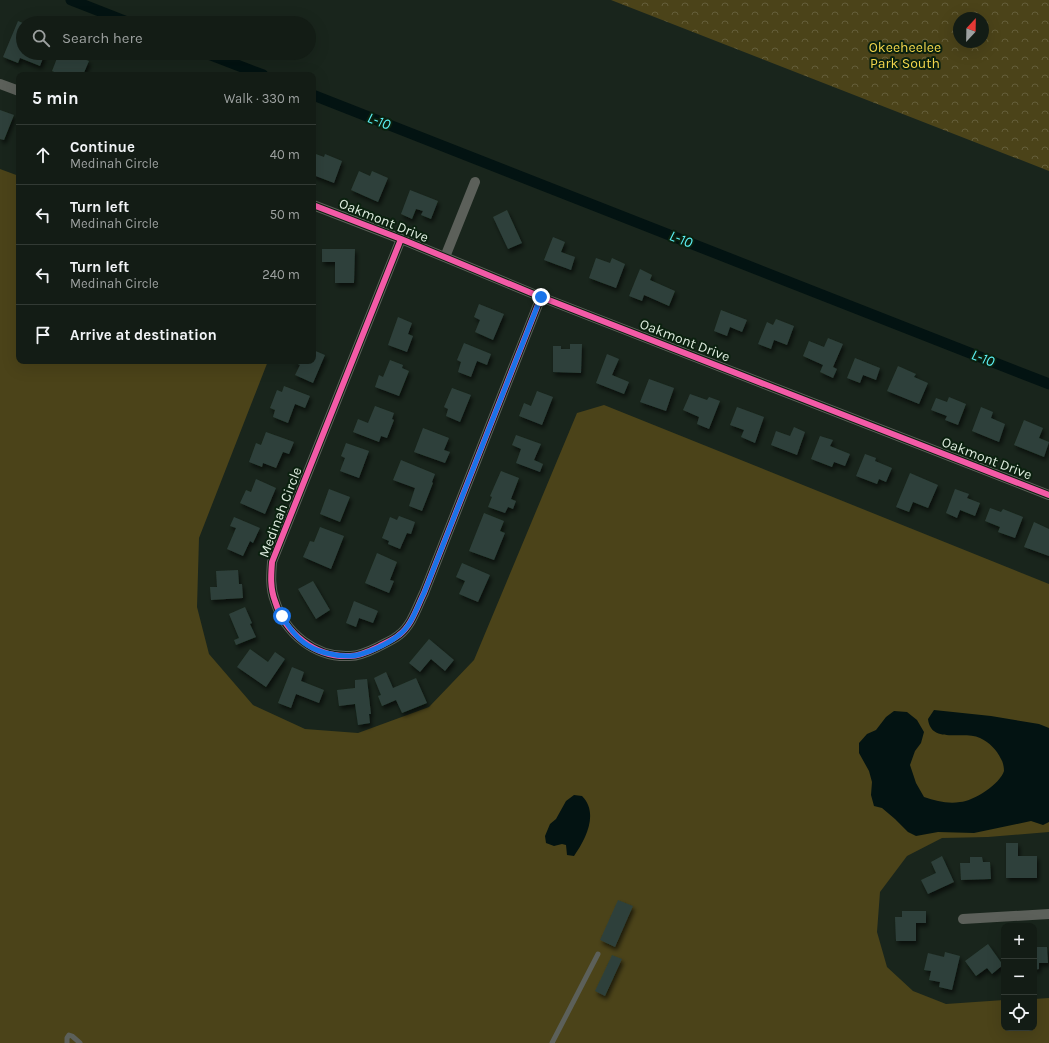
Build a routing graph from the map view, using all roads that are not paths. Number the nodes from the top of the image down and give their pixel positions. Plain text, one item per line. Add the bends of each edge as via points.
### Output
1 (0, 84) edge
2 (16, 91) edge
3 (475, 182) dead end
4 (316, 206) edge
5 (401, 239) junction
6 (445, 257) junction
7 (541, 297) junction
8 (1049, 495) edge
9 (1049, 914) edge
10 (963, 919) dead end
11 (598, 954) dead end
12 (67, 1043) edge
13 (80, 1043) edge
14 (552, 1043) edge

1 - 2 street
3 - 6 street
4 - 5 street, Oakmont Drive
5 - 6 street, Oakmont Drive
5 - 7 street, Medinah Circle via 272,562 274,600 282,616 304,643 319,651 350,656 369,651 400,634 411,620
6 - 7 street, Oakmont Drive
7 - 8 street, Oakmont Drive
9 - 10 street
11 - 14 lane
12 - 13 lane via 69,1035

